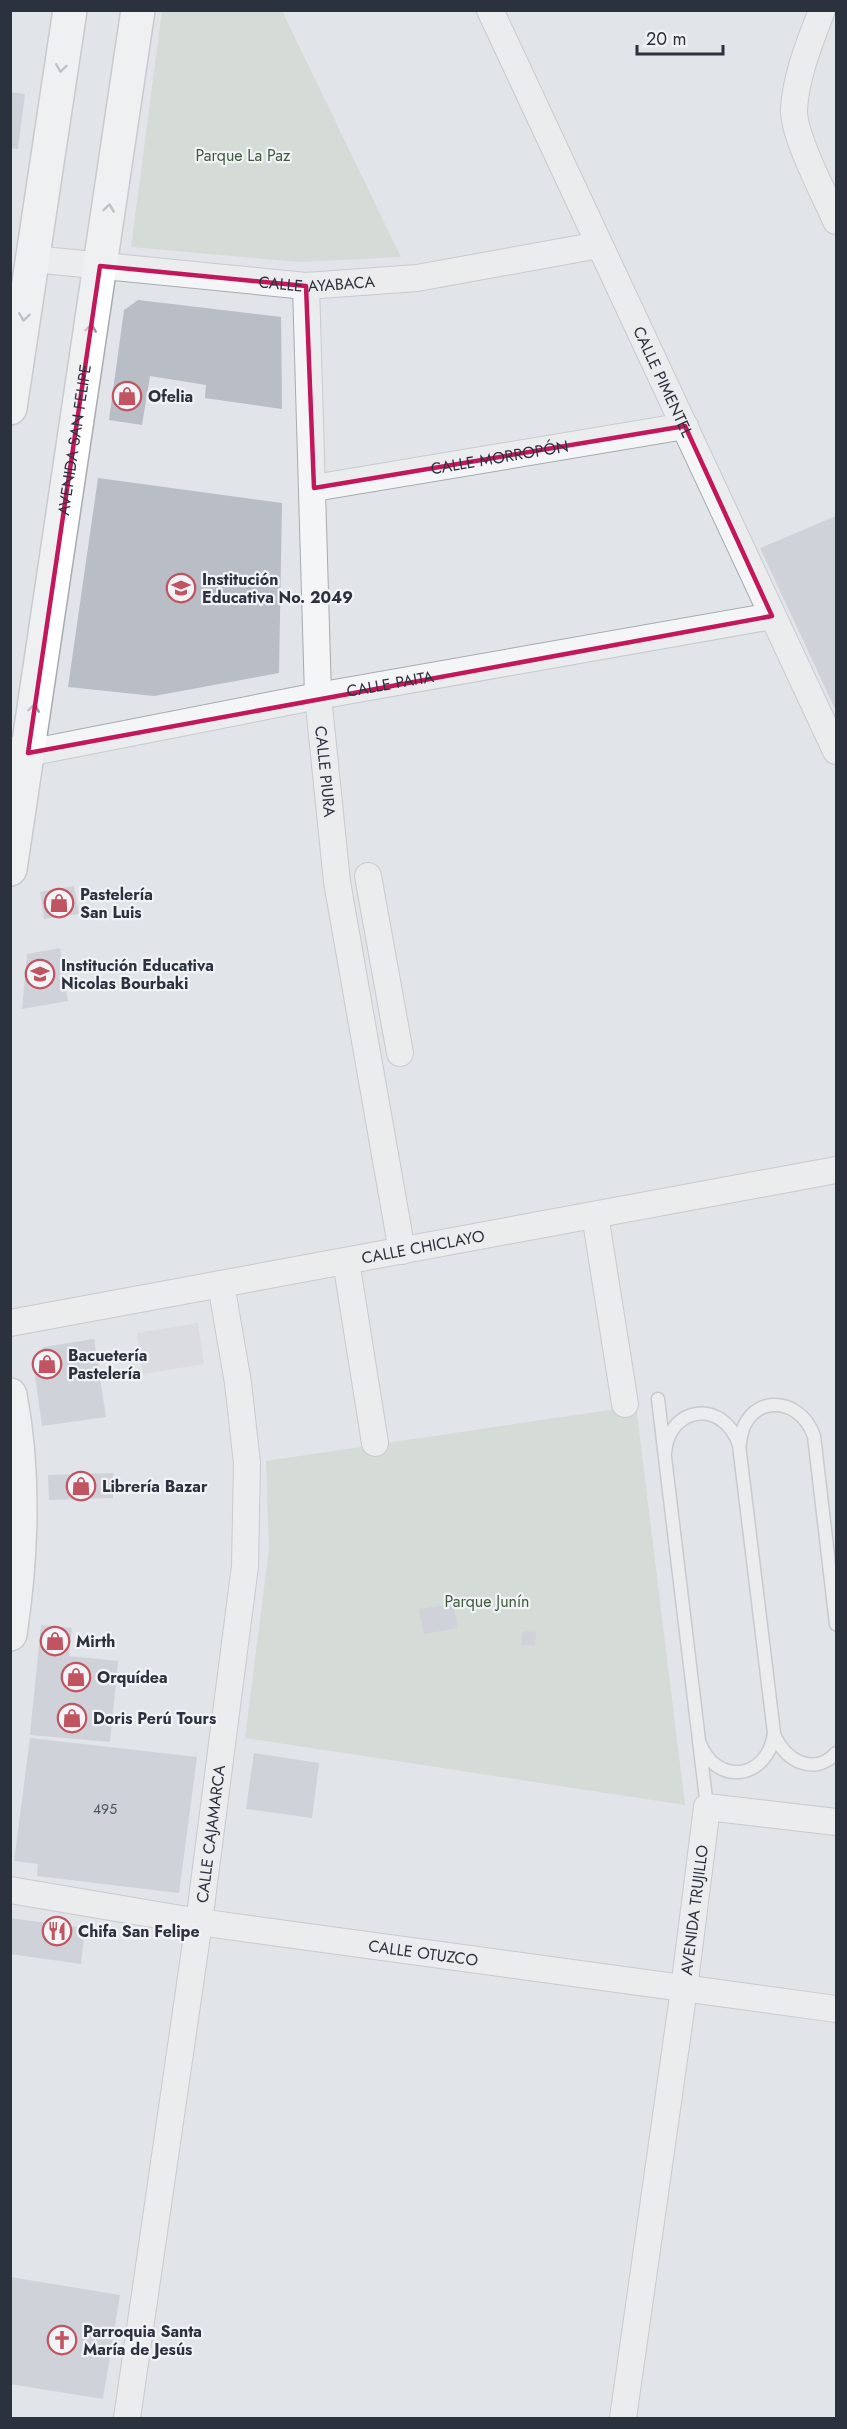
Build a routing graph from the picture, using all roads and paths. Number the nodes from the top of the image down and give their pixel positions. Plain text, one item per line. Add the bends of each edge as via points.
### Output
1 (70, 10) edge
2 (138, 10) edge
3 (490, 10) edge
4 (822, 10) edge
5 (837, 221) edge
6 (599, 245) junction
7 (33, 259) junction
8 (100, 266) junction
9 (306, 286) junction
10 (10, 408) edge
11 (685, 426) junction
12 (314, 488) junction
13 (772, 616) junction
14 (318, 696) junction
15 (19, 751) edge
16 (837, 752) edge
17 (10, 869) edge
18 (368, 876) dead end
19 (400, 1053) dead end
20 (837, 1170) edge
21 (595, 1215) junction
22 (402, 1251) junction
23 (346, 1261) junction
24 (221, 1284) junction
25 (10, 1323) edge
26 (10, 1395) edge
27 (658, 1399) dead end
28 (626, 1404) dead end
29 (375, 1443) dead end
30 (740, 1444) junction
31 (665, 1453) junction
32 (837, 1624) edge
33 (10, 1634) edge
34 (774, 1733) junction
35 (699, 1741) junction
36 (837, 1754) edge
37 (707, 1807) junction
38 (837, 1822) edge
39 (10, 1890) edge
40 (199, 1922) junction
41 (684, 1989) junction
42 (837, 2009) edge
43 (127, 2418) edge
44 (623, 2418) edge

1 -> 7 main road
8 -> 2 main road, AVENIDA SAN FELIPE
3 - 6 street, CALLE PIMENTEL
4 - 5 street via 800,71 794,111 803,146
6 - 9 street, CALLE AYABACA via 417,278
6 - 11 street, CALLE PIMENTEL
7 - 8 street, CALLE AYABACA
7 -> 10 main road
8 - 9 street, CALLE AYABACA
15 -> 8 main road, AVENIDA SAN FELIPE
9 - 12 street, CALLE PIURA
11 - 12 street, CALLE MORROPÓN
11 - 13 street, CALLE PIMENTEL
12 - 14 street, CALLE PIURA
13 - 14 street, CALLE PAITA
13 - 16 street, CALLE PIMENTEL
14 - 15 street, CALLE PAITA
14 - 22 street, CALLE PIURA via 338,882
15 - 17 main road, AVENIDA SAN FELIPE
18 - 19 street
20 - 21 street, CALLE CHICLAYO
21 - 22 street, CALLE CHICLAYO
21 - 28 street
22 - 23 street, CALLE CHICLAYO
23 - 24 street, CALLE CHICLAYO
23 - 29 street
24 - 25 street, CALLE CHICLAYO
24 - 40 street, CALLE CAJAMARCA via 247,1462 245,1566
26 - 33 main road via 20,1468 21,1527
27 - 31 lane, AVENIDA TRUJILLO
30 - 31 lane via 735,1432 717,1416 691,1414 671,1429
30 - 32 lane via 746,1420 766,1406 791,1407 810,1424
30 - 34 lane
31 - 35 lane, AVENIDA TRUJILLO
34 - 35 lane via 767,1757 747,1771 734,1773 711,1763
34 - 36 lane via 786,1755 796,1761 822,1762
35 - 37 lane, AVENIDA TRUJILLO
37 - 38 street
37 - 41 street, AVENIDA TRUJILLO
39 - 40 street, CALLE OTUZCO
40 - 41 street, CALLE OTUZCO
40 - 43 street, CALLE CAJAMARCA
41 - 42 street, CALLE OTUZCO
41 - 44 street, AVENIDA TRUJILLO

